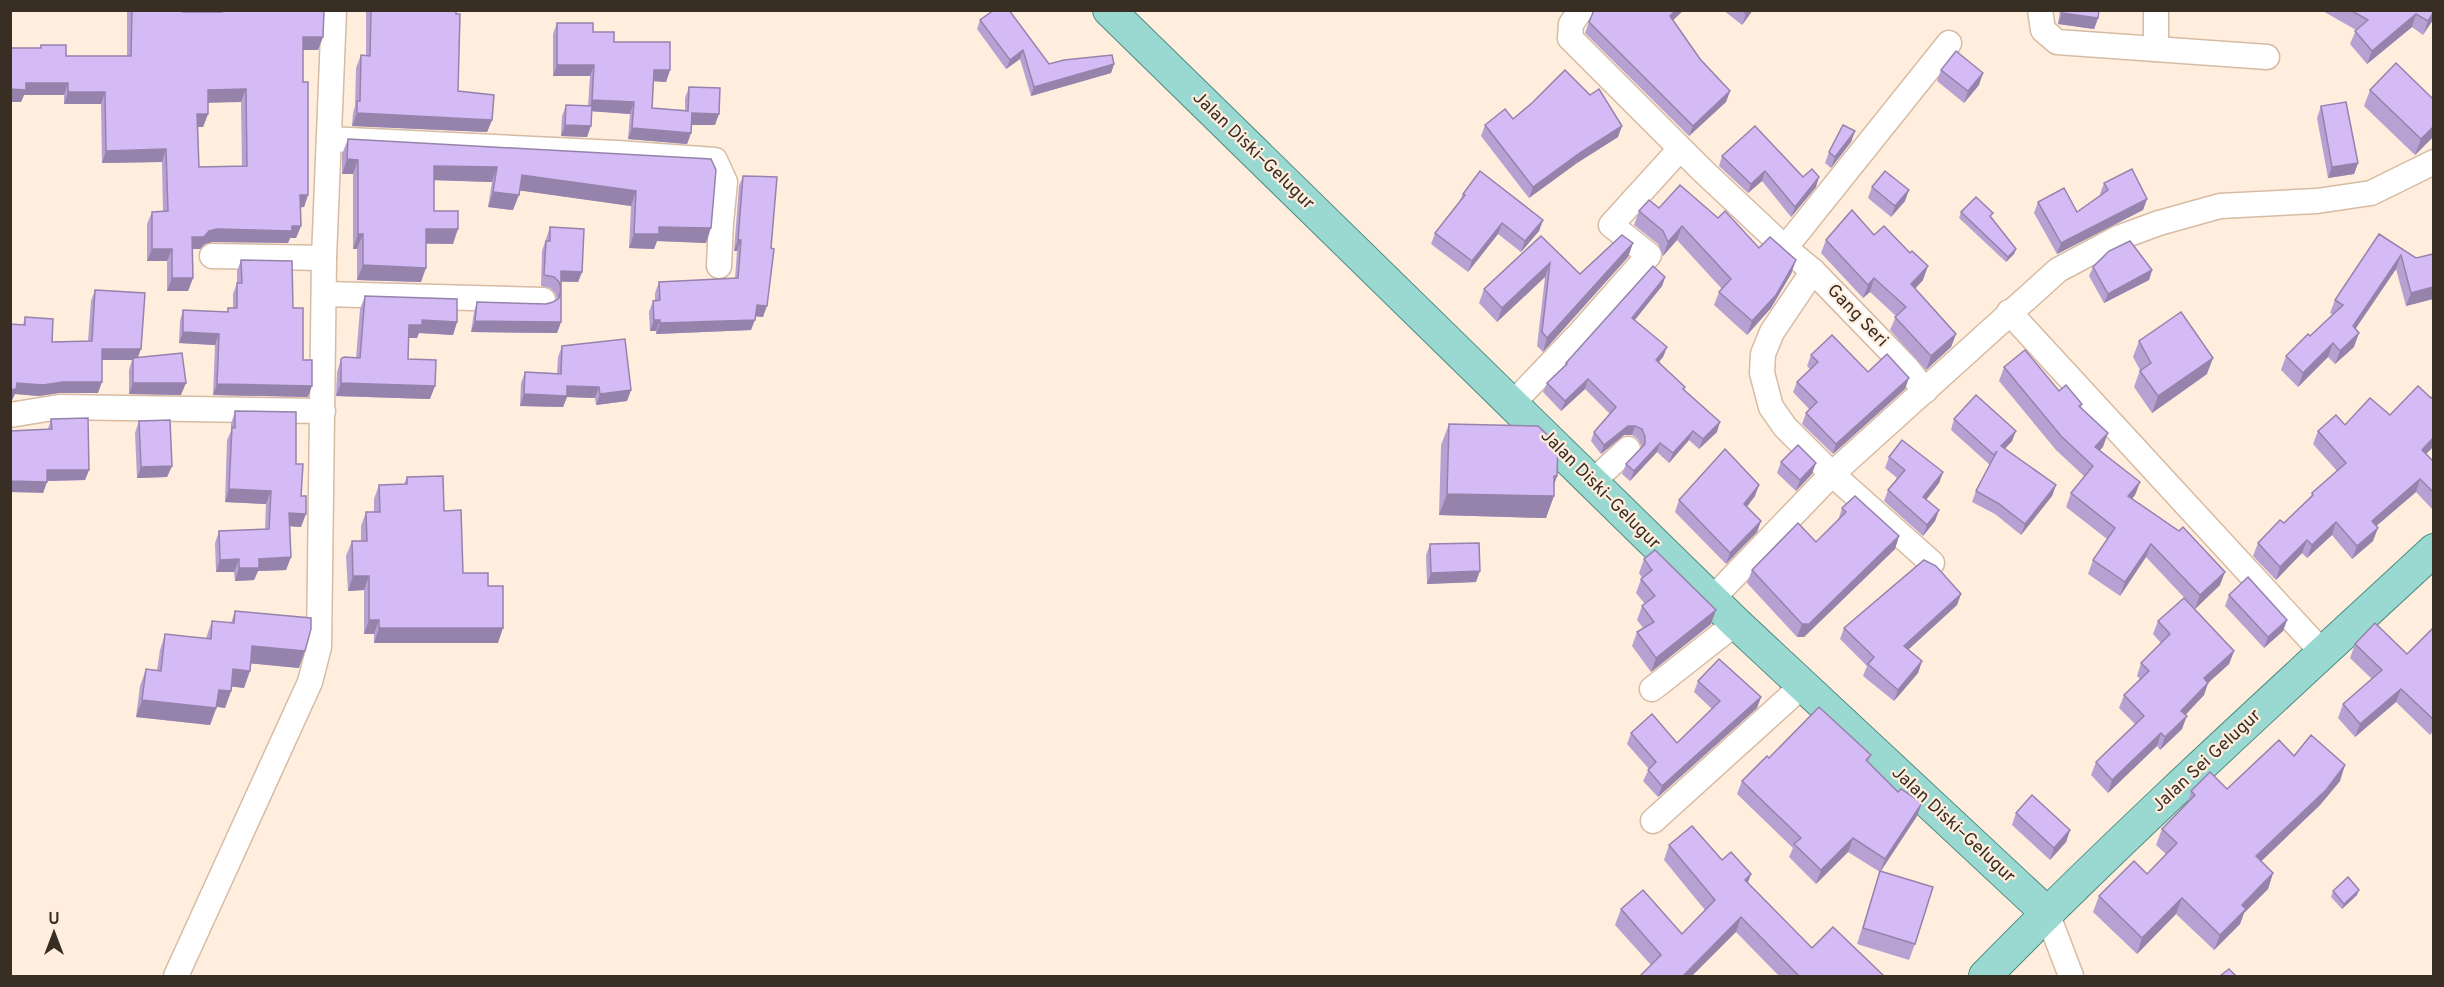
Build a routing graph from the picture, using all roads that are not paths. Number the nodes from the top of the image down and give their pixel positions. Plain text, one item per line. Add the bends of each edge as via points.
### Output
1 (334, 10) edge
2 (1109, 10) edge
3 (1581, 10) edge
4 (2040, 10) edge
5 (2156, 10) edge
6 (1949, 43) dead end
7 (2156, 49) junction
8 (2267, 57) dead end
9 (328, 139) junction
10 (1680, 149) junction
11 (2433, 162) edge
12 (1785, 248) junction
13 (212, 256) dead end
14 (324, 258) junction
15 (719, 266) dead end
16 (1813, 271) junction
17 (324, 294) junction
18 (543, 300) dead end
19 (2009, 312) junction
20 (1924, 391) junction
21 (1513, 403) junction
22 (323, 411) junction
23 (10, 415) edge
24 (1628, 449) dead end
25 (1832, 474) junction
26 (1591, 483) junction
27 (2433, 550) edge
28 (1932, 562) edge
29 (1712, 599) junction
30 (1736, 623) junction
31 (2323, 653) junction
32 (1802, 686) junction
33 (1652, 689) dead end
34 (1653, 821) dead end
35 (2047, 913) junction
36 (176, 976) edge
37 (1985, 976) edge
38 (2071, 976) edge

1 - 9 street
2 - 21 main road, Jalan Diski–Gelugur
3 - 10 street, Gang Seri via 1571,24 1570,38
4 - 7 street via 2043,30 2057,42
5 - 7 street
6 - 12 street
7 - 8 street
9 - 14 street
9 - 15 street via 715,160 726,182
10 - 12 street, Gang Seri
10 - 21 street via 1611,225 1649,255
11 - 19 street via 2371,194 2220,206 2159,223 2118,238 2058,270
12 - 16 street, Gang Seri
13 - 14 street
14 - 17 street
16 - 20 street, Gang Seri via 1906,367
16 - 25 street via 1772,332 1763,354 1762,373 1771,407 1785,427
17 - 18 street
17 - 22 street
19 - 20 street
19 - 31 street
20 - 25 street
21 - 26 main road, Jalan Diski–Gelugur
22 - 23 street via 59,408
22 - 36 street via 319,647 310,682
24 - 26 street
25 - 28 street
25 - 29 street
26 - 29 main road, Jalan Diski–Gelugur
27 - 31 main road, Jalan Sei Gelugur
29 - 30 main road, Jalan Diski–Gelugur
30 - 32 main road, Jalan Diski–Gelugur
30 - 33 street
31 - 35 main road, Jalan Sei Gelugur
32 - 34 street
32 - 35 main road, Jalan Diski–Gelugur
35 - 37 main road, Jalan Sei Gelugur
35 - 38 street

